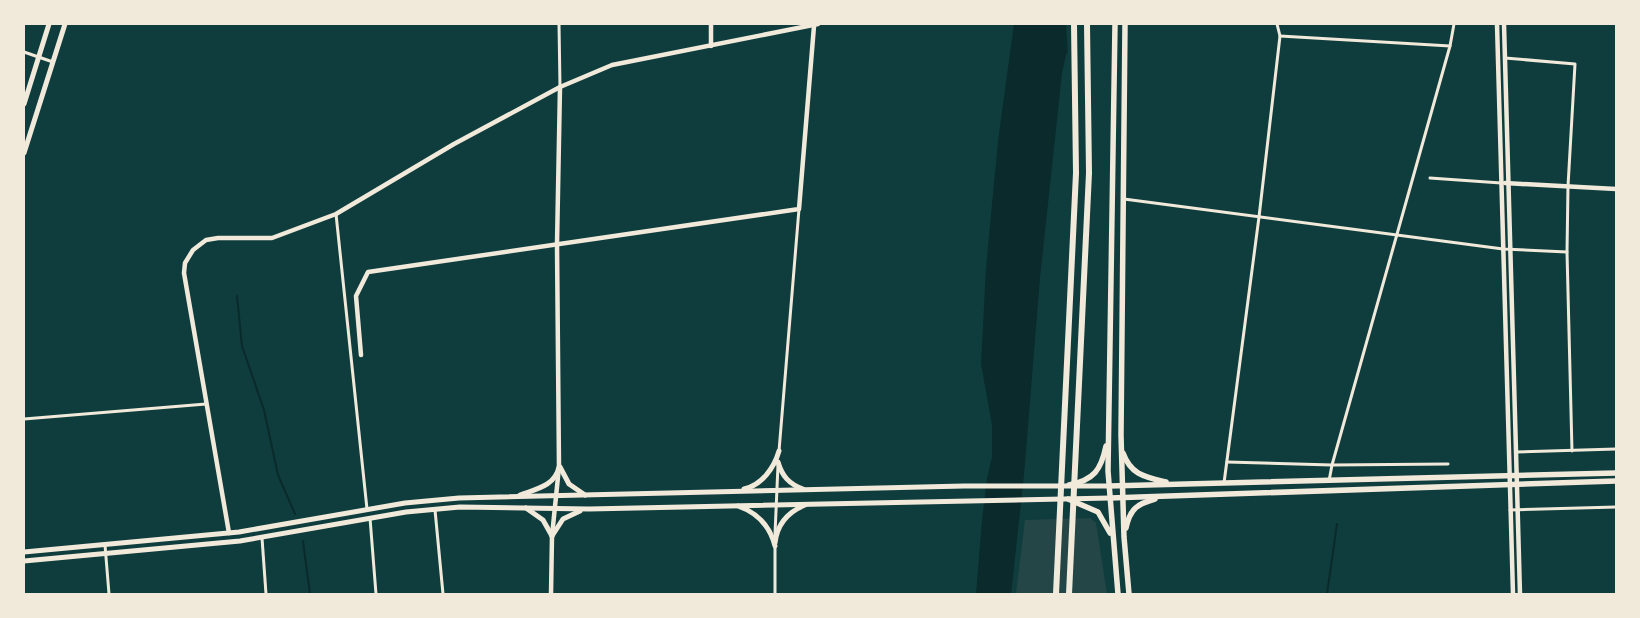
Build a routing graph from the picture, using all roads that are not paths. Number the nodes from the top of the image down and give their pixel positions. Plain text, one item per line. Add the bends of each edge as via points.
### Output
1 (49, 24) edge
2 (65, 24) edge
3 (559, 24) edge
4 (711, 24) edge
5 (816, 24) edge
6 (1074, 24) edge
7 (1087, 24) edge
8 (1115, 24) edge
9 (1125, 24) edge
10 (1277, 24) edge
11 (1454, 24) edge
12 (1497, 24) edge
13 (1504, 24) edge
14 (1280, 36) junction
15 (711, 46) junction
16 (1450, 46) junction
17 (24, 52) edge
18 (39, 56) junction
19 (1505, 58) junction
20 (53, 62) junction
21 (560, 87) junction
22 (24, 104) edge
23 (24, 153) edge
24 (1430, 178) dead end
25 (1501, 183) junction
26 (1508, 183) junction
27 (1568, 186) junction
28 (1616, 189) edge
29 (1122, 199) junction
30 (799, 209) junction
31 (336, 214) junction
32 (1259, 217) junction
33 (1398, 236) junction
34 (557, 244) junction
35 (1503, 249) junction
36 (1510, 250) junction
37 (1567, 252) junction
38 (361, 355) dead end
39 (206, 404) junction
40 (24, 419) edge
41 (1108, 434) junction
42 (1122, 448) junction
43 (1616, 449) edge
44 (779, 451) junction
45 (1572, 451) junction
46 (1515, 452) junction
47 (778, 462) junction
48 (1227, 462) junction
49 (1448, 464) dead end
50 (1332, 465) junction
51 (559, 467) junction
52 (1616, 473) edge
53 (1512, 475) junction
54 (1329, 481) junction
55 (1616, 481) edge
56 (1224, 483) junction
57 (1175, 484) junction
58 (1513, 484) junction
59 (1069, 485) junction
60 (1109, 486) junction
61 (1122, 486) junction
62 (811, 490) junction
63 (777, 491) junction
64 (733, 492) junction
65 (516, 496) junction
66 (556, 496) junction
67 (588, 496) junction
68 (1165, 496) junction
69 (1110, 498) junction
70 (1122, 498) junction
71 (1068, 499) junction
72 (776, 504) junction
73 (810, 504) junction
74 (733, 505) junction
75 (521, 507) junction
76 (1616, 507) edge
77 (555, 508) junction
78 (367, 509) junction
79 (435, 509) junction
80 (589, 509) junction
81 (1510, 510) junction
82 (1517, 510) junction
83 (370, 518) junction
84 (229, 533) junction
85 (552, 536) junction
86 (1112, 537) junction
87 (1124, 537) junction
88 (262, 538) junction
89 (105, 544) junction
90 (775, 546) junction
91 (24, 552) edge
92 (106, 554) junction
93 (24, 561) edge
94 (109, 594) edge
95 (266, 594) edge
96 (376, 594) edge
97 (443, 594) edge
98 (551, 594) edge
99 (775, 594) edge
100 (1056, 594) edge
101 (1069, 594) edge
102 (1118, 594) edge
103 (1129, 594) edge
104 (1513, 594) edge
105 (1520, 594) edge

1 - 18 main road
2 - 20 main road
3 - 21 street
4 - 15 street
5 - 15 street
5 - 30 street
6 - 100 highway via 1076,173
7 - 101 highway via 1089,173
8 - 41 main road
9 - 29 main road
10 - 14 street
11 - 16 street
12 - 25 street
13 - 19 street
14 - 16 street
14 - 32 street
15 - 21 street via 612,65
16 - 33 street
17 - 18 street
18 - 20 street
18 - 22 main road
19 - 26 street
19 - 27 street via 1575,64
20 - 23 main road
21 - 31 street via 454,144
21 - 34 street
24 - 25 street
25 - 26 street
25 - 35 street
26 - 27 street
26 - 36 street
27 - 28 street
27 - 37 street
29 - 32 street
29 - 42 main road
30 - 34 street
30 - 44 street
31 - 39 street via 272,238 218,238 206,240 193,250 184,273
31 - 78 street
32 - 33 street
32 - 48 street
33 - 35 street
33 - 50 street
34 - 38 street via 368,272 356,296
34 - 51 street
35 - 36 street
35 - 53 street
36 - 37 street
36 - 46 street
37 - 45 street
39 - 40 street
39 - 84 street
41 - 59 main road via 1103,459 1095,473 1084,482
41 - 60 main road
42 - 57 main road via 1129,466 1136,473
42 - 61 main road
43 - 45 street
44 - 47 street
44 - 64 main road via 762,480 751,488
45 - 46 street
46 - 53 street
47 - 62 main road via 788,481
47 - 63 street
48 - 50 street
48 - 56 street
49 - 50 street
50 - 54 street
51 - 65 main road via 556,477 548,484
51 - 66 street
51 - 67 main road via 569,484
52 - 53 main road
53 - 54 main road
53 - 58 street
54 - 56 main road
55 - 58 main road
56 - 57 main road
57 - 61 main road
58 - 68 main road
58 - 81 street
58 - 82 street
59 - 60 main road
59 - 62 main road
60 - 61 main road
60 - 69 main road
61 - 70 main road
62 - 63 main road
63 - 64 main road
63 - 72 street
64 - 67 main road
65 - 66 main road
65 - 78 main road via 436,500
66 - 67 main road
66 - 77 street
68 - 70 main road
68 - 87 main road via 1133,508
69 - 70 main road
69 - 71 main road
69 - 86 main road
70 - 87 main road
71 - 73 main road
71 - 86 main road via 1098,512
72 - 73 main road
72 - 74 main road
72 - 90 street
73 - 90 main road via 799,507 785,518
74 - 80 main road
74 - 90 main road via 760,519
75 - 77 main road
75 - 79 main road
75 - 85 main road via 538,515
76 - 82 street
77 - 80 main road
77 - 85 street
78 - 84 main road
79 - 83 main road
79 - 97 street
80 - 85 main road via 569,515
81 - 82 street
81 - 104 street
82 - 105 street
83 - 88 main road
83 - 96 street
84 - 89 main road
85 - 98 street
86 - 102 main road
87 - 103 main road
88 - 92 main road
88 - 95 street
89 - 91 main road
89 - 92 street
90 - 99 street
92 - 93 main road
92 - 94 street

